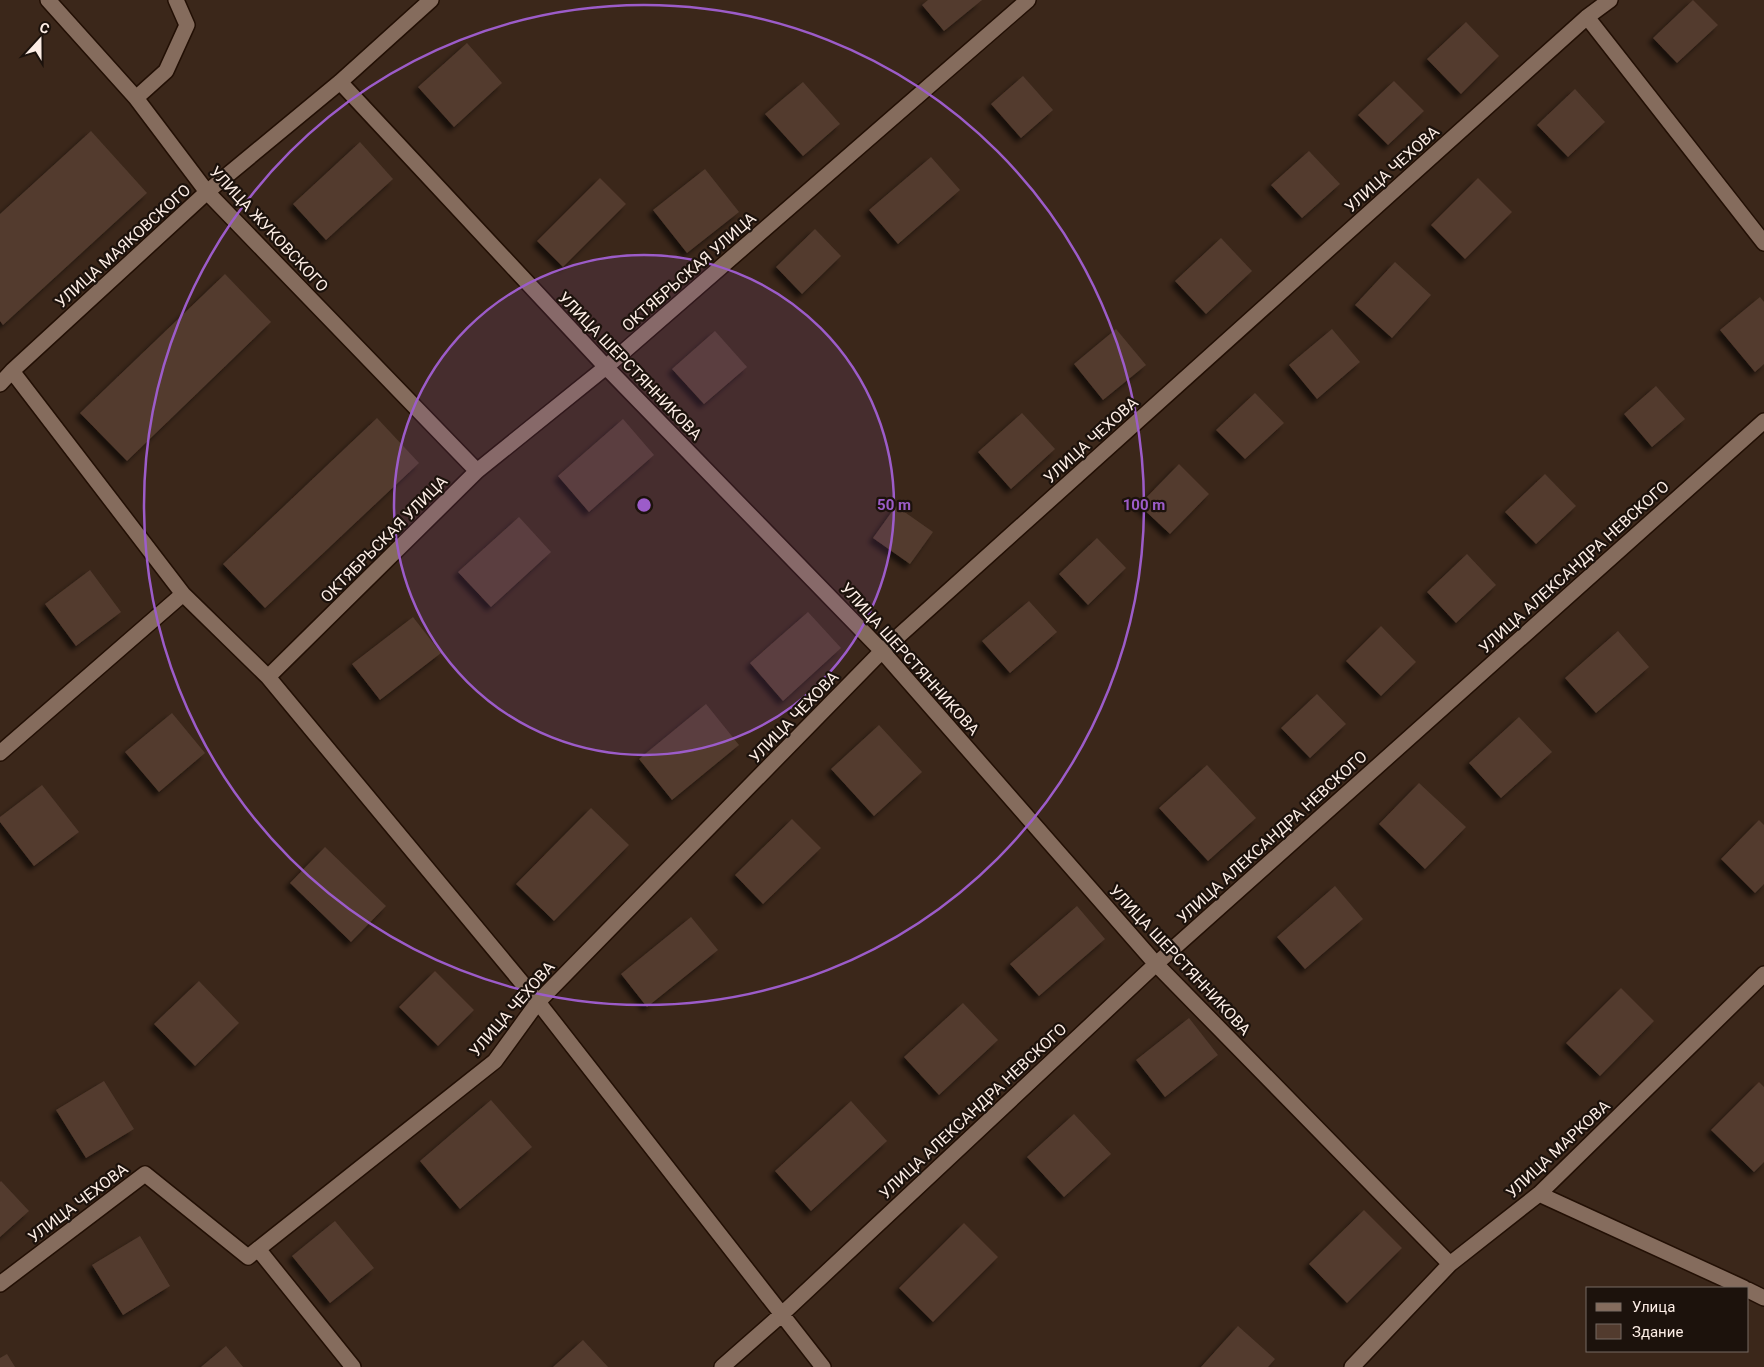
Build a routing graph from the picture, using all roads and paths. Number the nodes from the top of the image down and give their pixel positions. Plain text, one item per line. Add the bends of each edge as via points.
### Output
1 (48, 0) edge
2 (176, 0) edge
3 (431, 0) edge
4 (1028, 0) edge
5 (1610, 0) edge
6 (1587, 17) junction
7 (340, 82) junction
8 (136, 98) junction
9 (207, 192) junction
10 (1764, 243) edge
11 (606, 367) junction
12 (12, 371) junction
13 (0, 384) edge
14 (1764, 421) edge
15 (477, 471) junction
16 (183, 594) junction
17 (882, 651) junction
18 (268, 677) junction
19 (0, 753) edge
20 (1156, 964) junction
21 (1764, 974) edge
22 (538, 1002) junction
23 (1539, 1194) junction
24 (258, 1249) junction
25 (1450, 1264) junction
26 (0, 1284) edge
27 (1742, 1287) edge
28 (1749, 1290) edge
29 (1764, 1298) edge
30 (781, 1315) junction
31 (353, 1367) edge
32 (722, 1367) edge
33 (823, 1367) edge
34 (1352, 1367) edge

1 - 8 street, УЛИЦА ЖУКОВСКОГО
2 - 8 street via 187,25 166,71
3 - 7 street, УЛИЦА МАЯКОВСКОГО
4 - 11 street, ОКТЯБРЬСКАЯ УЛИЦА
5 - 6 street, УЛИЦА ЧЕХОВА
6 - 10 street
6 - 17 street, УЛИЦА ЧЕХОВА
7 - 9 street, УЛИЦА МАЯКОВСКОГО
7 - 11 street, УЛИЦА ШЕРСТЯННИКОВА
8 - 9 street, УЛИЦА ЖУКОВСКОГО
9 - 12 street, УЛИЦА МАЯКОВСКОГО
9 - 15 street, УЛИЦА ЖУКОВСКОГО
11 - 15 street, ОКТЯБРЬСКАЯ УЛИЦА
11 - 17 street, УЛИЦА ШЕРСТЯННИКОВА
12 - 13 street, УЛИЦА МАЯКОВСКОГО
12 - 16 street
14 - 20 street, УЛИЦА АЛЕКСАНДРА НЕВСКОГО
15 - 18 street, ОКТЯБРЬСКАЯ УЛИЦА
16 - 18 street
16 - 19 street
17 - 20 street, УЛИЦА ШЕРСТЯННИКОВА
17 - 22 street, УЛИЦА ЧЕХОВА
18 - 22 street
20 - 25 street, УЛИЦА ШЕРСТЯННИКОВА
20 - 30 street, УЛИЦА АЛЕКСАНДРА НЕВСКОГО
21 - 23 street, УЛИЦА МАРКОВА
22 - 24 street, УЛИЦА ЧЕХОВА via 495,1061
22 - 30 street
23 - 25 street, УЛИЦА МАРКОВА
23 - 27 street
24 - 26 street, УЛИЦА ЧЕХОВА via 248,1258 145,1174
24 - 31 street
25 - 34 street, УЛИЦА МАРКОВА
28 - 29 street
30 - 32 street, УЛИЦА АЛЕКСАНДРА НЕВСКОГО
30 - 33 street

